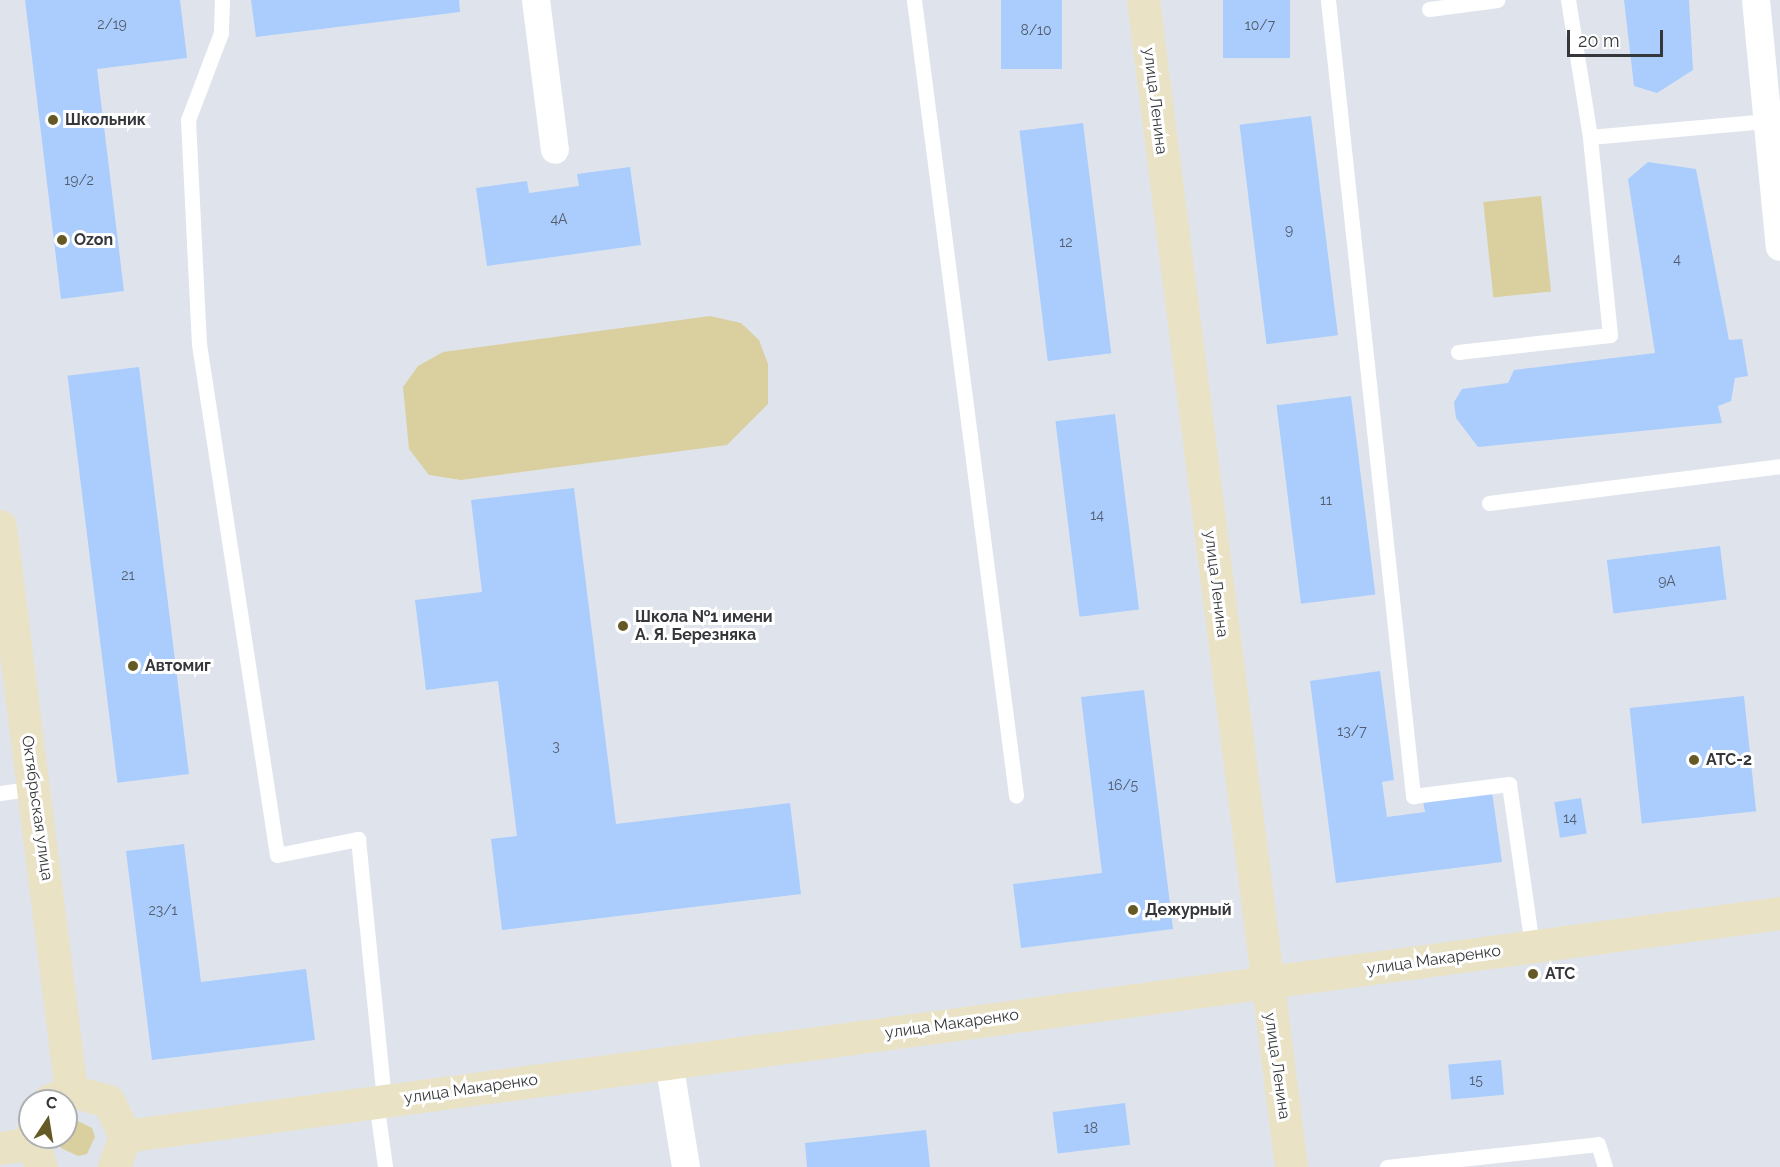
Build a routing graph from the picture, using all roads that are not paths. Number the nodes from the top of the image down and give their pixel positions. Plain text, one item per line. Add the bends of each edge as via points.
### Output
1 (222, 0) edge
2 (536, 0) edge
3 (914, 0) edge
4 (1143, 0) edge
5 (1328, 0) edge
6 (1497, 0) edge
7 (1568, 0) edge
8 (1756, 0) edge
9 (1429, 9) dead end
10 (1767, 121) junction
11 (1590, 137) junction
12 (555, 150) dead end
13 (1780, 240) edge
14 (1458, 352) dead end
15 (1780, 466) edge
16 (1489, 503) dead end
17 (0, 526) edge
18 (7, 639) edge
19 (34, 788) junction
20 (0, 793) edge
21 (1016, 795) dead end
22 (1780, 913) edge
23 (1532, 946) junction
24 (1266, 982) junction
25 (669, 1062) junction
26 (58, 1089) edge
27 (78, 1098) edge
28 (380, 1101) junction
29 (124, 1136) junction
30 (114, 1167) edge
31 (385, 1167) edge
32 (686, 1167) edge
33 (1291, 1167) edge
34 (1387, 1167) edge
35 (1605, 1167) edge

1 - 28 lane via 221,33 188,120 199,344 277,855 358,839
2 - 12 street
3 - 21 lane
4 - 24 main road, улица Ленина
5 - 23 lane via 1413,796 1509,784
6 - 9 lane
7 - 11 lane
8 - 10 street
10 - 11 lane
10 - 13 street
11 - 14 lane via 1610,334
15 - 16 lane
17 - 18 main road, Октябрьская улица
18 - 19 main road, Октябрьская улица
19 - 20 lane
19 - 26 main road, Октябрьская улица
22 - 23 main road, улица Макаренко
23 - 24 main road, улица Макаренко
24 - 25 main road, улица Макаренко
24 - 33 main road, улица Ленина
25 - 28 main road, улица Макаренко
25 - 32 street
27 - 29 main road via 108,1101
28 - 29 main road, улица Макаренко
28 - 31 lane
29 - 30 main road
34 - 35 lane via 1598,1144

